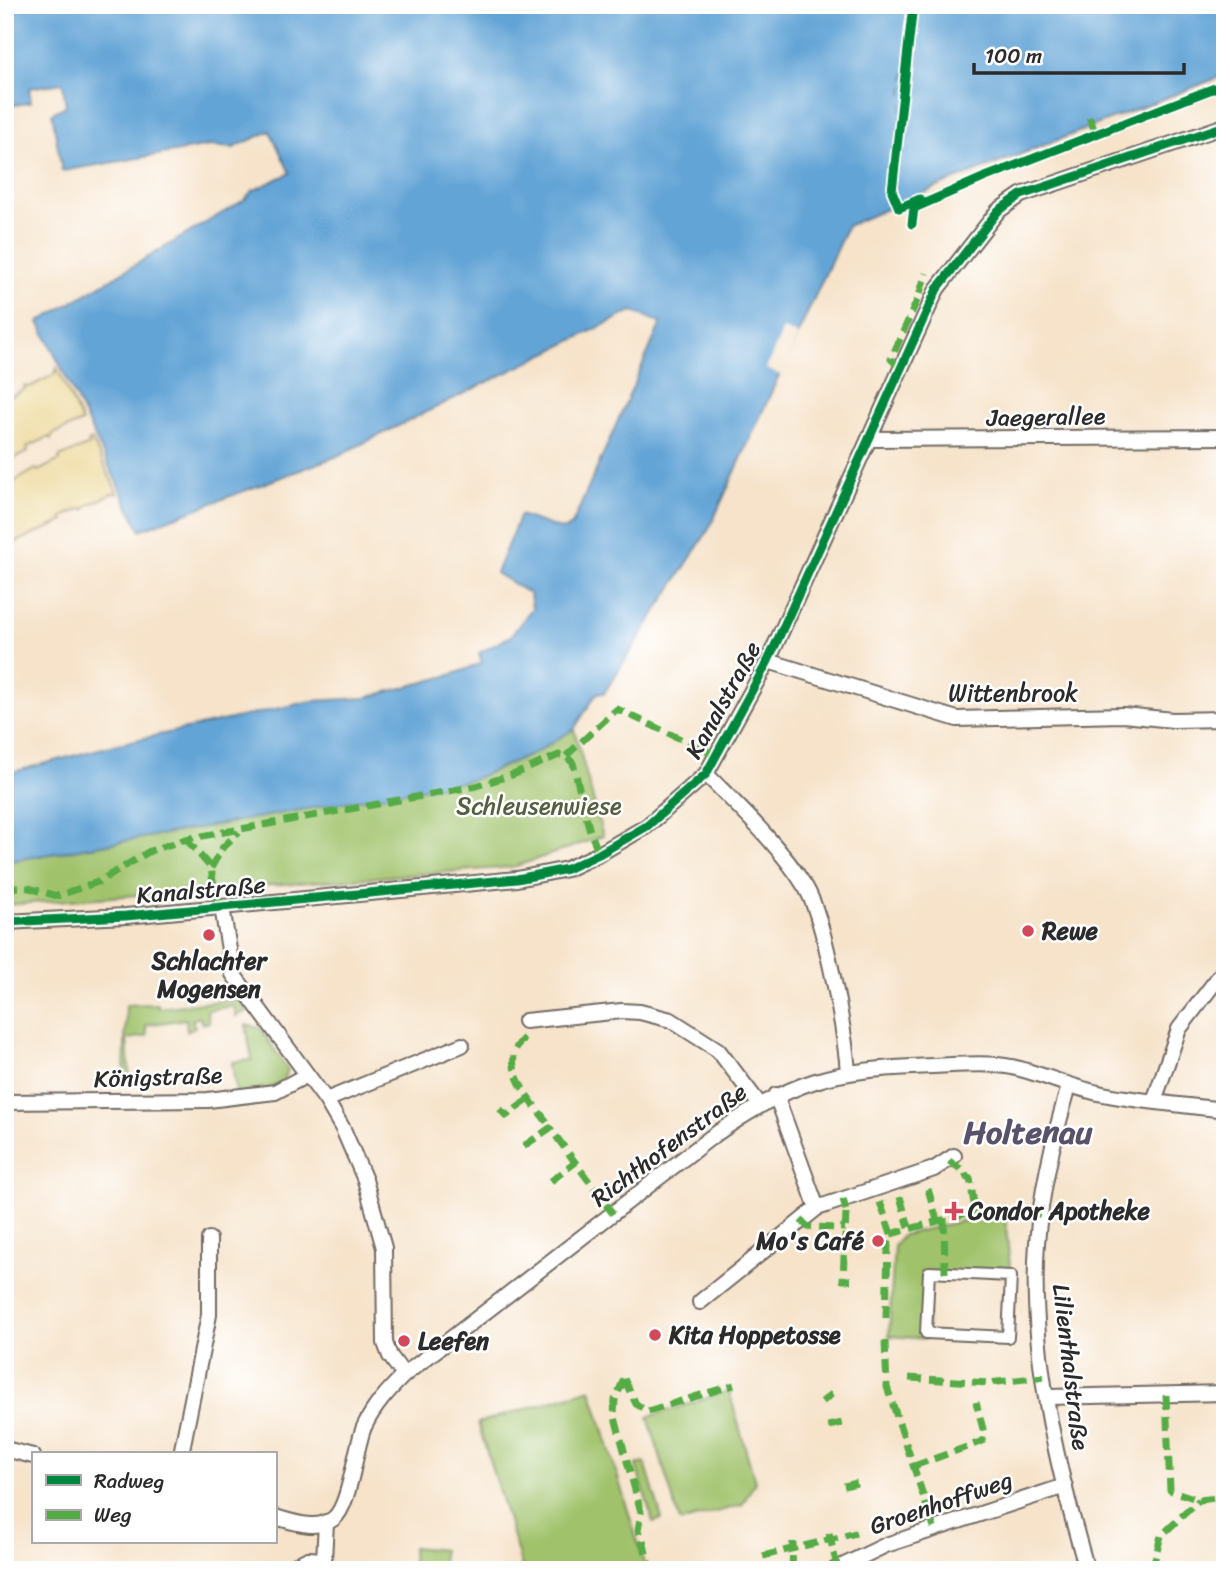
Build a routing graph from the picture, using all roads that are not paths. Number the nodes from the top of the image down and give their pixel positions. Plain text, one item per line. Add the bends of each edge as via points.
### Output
1 (1225, 126) edge
2 (1225, 437) edge
3 (869, 439) junction
4 (768, 661) junction
5 (1225, 719) edge
6 (706, 774) junction
7 (222, 907) junction
8 (5, 922) edge
9 (1225, 969) edge
10 (524, 1021) dead end
11 (462, 1045) dead end
12 (848, 1072) junction
13 (307, 1075) junction
14 (1069, 1086) junction
15 (776, 1095) junction
16 (326, 1100) junction
17 (1154, 1101) junction
18 (5, 1102) edge
19 (760, 1104) junction
20 (1225, 1110) edge
21 (954, 1156) dead end
22 (817, 1208) junction
23 (209, 1239) dead end
24 (700, 1302) dead end
25 (926, 1333) joint
26 (404, 1375) junction
27 (1225, 1392) edge
28 (1048, 1397) junction
29 (5, 1449) edge
30 (181, 1452) edge
31 (32, 1456) edge
32 (1065, 1486) junction
33 (276, 1517) edge
34 (326, 1522) junction
35 (329, 1565) edge
36 (286, 1570) edge
37 (834, 1570) edge
38 (1087, 1570) edge

1 - 3 street, Kanalstraße via 1008,201 937,289
2 - 3 street, Jaegerallee
3 - 4 street, Kanalstraße
4 - 5 street, Wittenbrook via 957,719 1123,715
4 - 6 street, Kanalstraße
6 - 7 street, Kanalstraße via 647,826 567,869 468,886
6 - 12 street via 807,891 832,983
7 - 8 street, Kanalstraße
7 - 13 street via 233,974
9 - 17 street via 1179,1029
10 - 19 street via 622,1011 671,1020 718,1050
11 - 16 street
12 - 14 street, Richthofenstraße via 990,1065 1012,1067
12 - 15 street, Richthofenstraße
13 - 16 street
13 - 18 street, Königstraße via 275,1092 222,1099
14 - 17 street, Richthofenstraße
14 - 28 street, Lilienthalstraße via 1047,1173 1037,1246
15 - 19 street, Richthofenstraße
15 - 22 street
16 - 26 street via 358,1158 372,1201 384,1248 385,1343
17 - 20 street, Richthofenstraße
19 - 26 street, Richthofenstraße
21 - 22 street via 934,1169
22 - 24 street
23 - 30 street via 209,1315
25 - 25 street via 1008,1337 1011,1276 929,1272
26 - 34 street, Richthofenstraße via 370,1415 354,1456 344,1504 336,1517
27 - 28 street
28 - 32 street, Lilienthalstraße
29 - 31 street
32 - 37 street, Groenhoffweg via 886,1545
32 - 38 street, Lilienthalstraße
33 - 34 street via 306,1524
34 - 35 street
35 - 36 street via 308,1559

